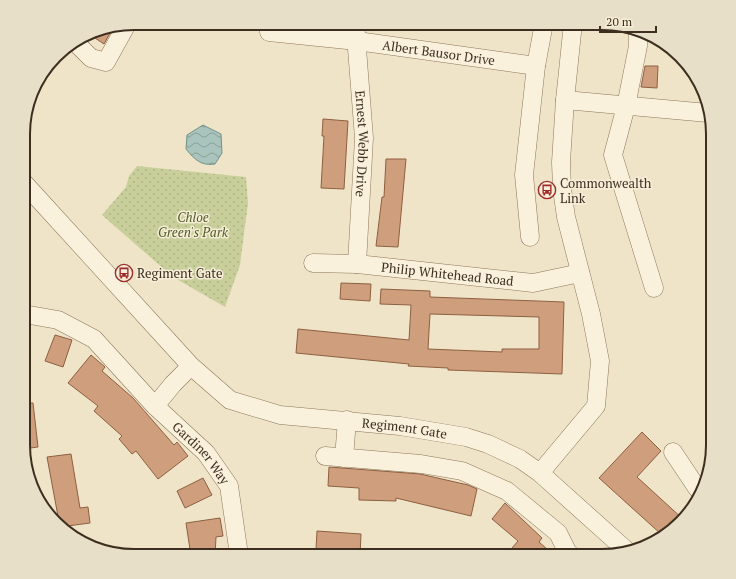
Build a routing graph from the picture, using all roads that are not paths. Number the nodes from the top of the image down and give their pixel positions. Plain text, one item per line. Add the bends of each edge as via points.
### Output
1 (356, 30) edge
2 (543, 30) edge
3 (572, 30) edge
4 (123, 31) edge
5 (269, 32) dead end
6 (638, 37) edge
7 (357, 41) junction
8 (79, 46) edge
9 (536, 66) junction
10 (565, 100) junction
11 (626, 106) junction
12 (703, 113) edge
13 (30, 190) edge
14 (530, 237) dead end
15 (313, 263) dead end
16 (357, 264) junction
17 (580, 273) junction
18 (654, 288) dead end
19 (30, 315) edge
20 (191, 366) junction
21 (155, 406) junction
22 (347, 420) junction
23 (673, 452) dead end
24 (325, 456) dead end
25 (344, 458) junction
26 (540, 473) junction
27 (697, 487) edge
28 (622, 547) edge
29 (238, 549) edge
30 (566, 549) edge

1 - 7 street, Ernest Webb Drive
2 - 9 street
3 - 10 street
4 - 8 street via 106,62 91,58
5 - 7 street, Albert Bausor Drive
6 - 11 street
7 - 9 street, Albert Bausor Drive
7 - 16 street, Ernest Webb Drive via 364,138
9 - 14 street via 524,175
10 - 11 street
10 - 17 street via 562,189
11 - 12 street
11 - 18 street via 613,155
13 - 20 street, Regiment Gate
15 - 16 street, Philip Whitehead Road
16 - 17 street, Philip Whitehead Road via 533,283
17 - 26 street via 600,361 596,406
19 - 21 street, Gardiner Way via 58,320 94,339
20 - 21 street
20 - 22 street, Regiment Gate via 230,400 280,415
21 - 29 street, Gardiner Way via 206,453 229,486
22 - 25 street
22 - 26 street, Regiment Gate via 466,436 520,459
23 - 27 street
24 - 25 street
25 - 30 street via 421,464 462,471 507,491 558,533
26 - 28 street, Regiment Gate

